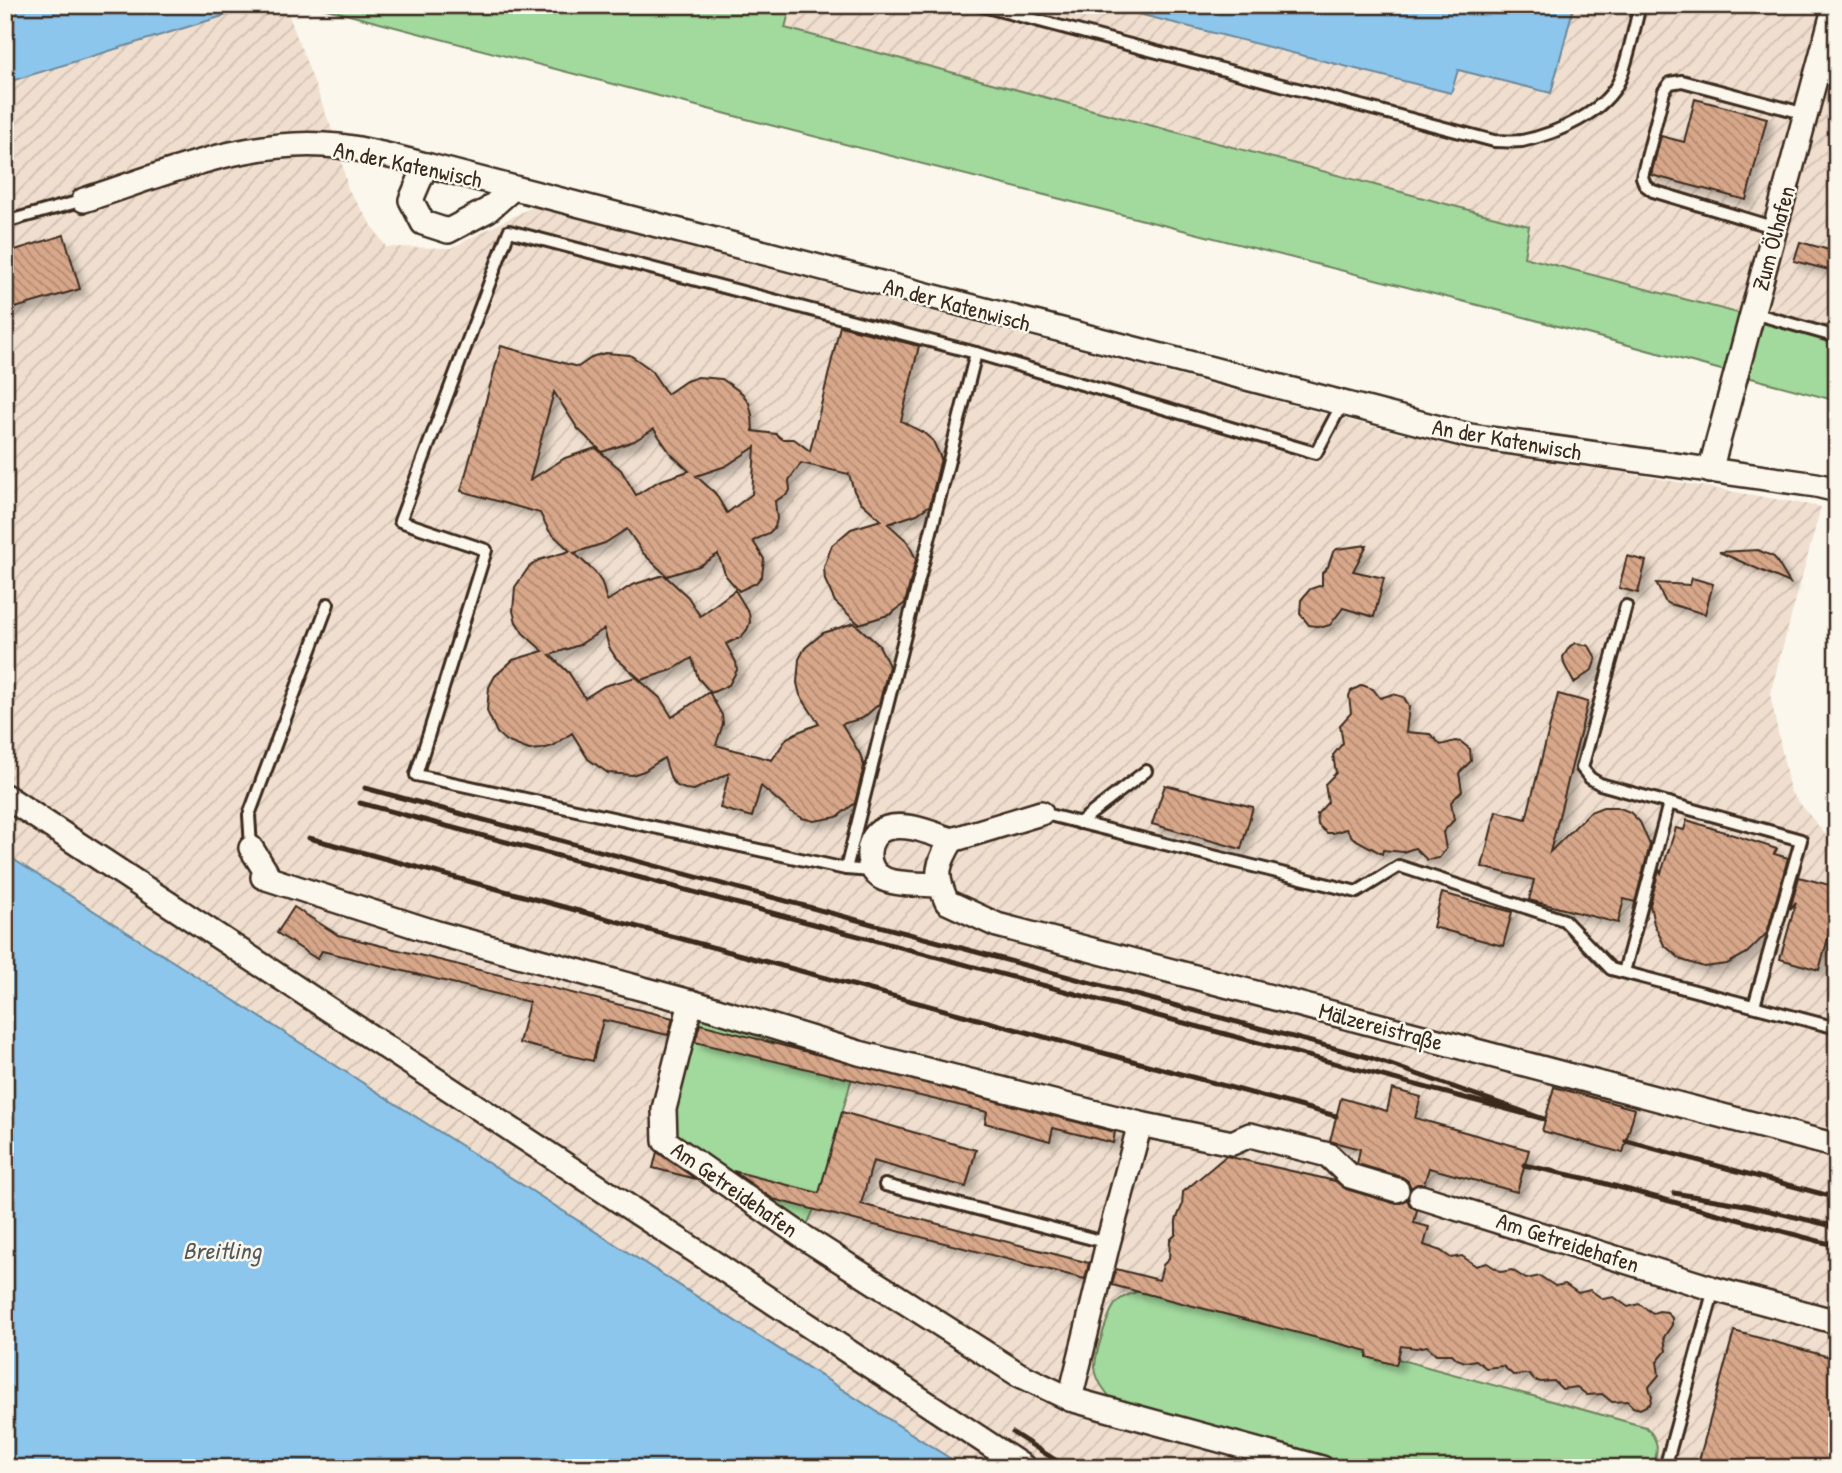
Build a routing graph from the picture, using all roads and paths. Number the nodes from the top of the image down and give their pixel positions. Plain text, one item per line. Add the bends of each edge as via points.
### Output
1 (979, 5) edge
2 (1640, 5) edge
3 (1835, 5) edge
4 (1806, 114) junction
5 (426, 165) junction
6 (513, 188) junction
7 (84, 200) joint
8 (5, 222) edge
9 (1776, 228) junction
10 (1753, 313) junction
11 (1837, 337) edge
12 (976, 353) junction
13 (1342, 404) junction
14 (1710, 471) junction
15 (1837, 490) edge
16 (328, 604) dead end
17 (1626, 606) dead end
18 (1146, 771) dead end
19 (5, 796) edge
20 (1669, 803) junction
21 (1041, 813) joint
22 (1079, 823) junction
23 (952, 840) junction
24 (251, 848) joint
25 (846, 869) junction
26 (872, 871) junction
27 (939, 886) junction
28 (1624, 972) junction
29 (691, 1002) junction
30 (1754, 1006) junction
31 (1837, 1028) edge
32 (1140, 1124) junction
33 (1837, 1146) edge
34 (885, 1185) dead end
35 (1397, 1190) dead end
36 (1421, 1197) dead end
37 (1108, 1243) junction
38 (1714, 1289) junction
39 (1837, 1322) edge
40 (1070, 1399) junction
41 (1025, 1468) edge
42 (1322, 1468) edge
43 (1665, 1468) edge

1 - 2 lane via 1494,141 1520,141 1574,121 1611,94
3 - 4 street, Zum Ölhafen
4 - 9 street, Zum Ölhafen
4 - 9 lane via 1682,81 1670,83 1664,91 1642,177 1645,185
5 - 6 street, An der Katenwisch
5 - 6 street via 411,200 422,223 448,231 488,210
5 - 7 street, An der Katenwisch via 338,146 285,145 228,155
6 - 13 street, An der Katenwisch
7 - 8 lane
9 - 10 street, Zum Ölhafen
10 - 11 lane
10 - 14 street, Zum Ölhafen
12 - 13 lane via 1317,453
12 - 25 lane
12 - 25 lane via 509,231 400,521 486,550 416,775
13 - 14 street, An der Katenwisch via 1470,436
14 - 15 street, An der Katenwisch
16 - 24 lane via 249,815
17 - 20 lane via 1582,768 1600,784
18 - 22 lane
19 - 41 street
20 - 28 lane
20 - 30 lane via 1801,839
21 - 22 lane
21 - 23 street
22 - 28 lane via 1357,891 1399,866 1564,920 1611,969
23 - 26 street via 902,825 884,828 873,839 867,856
23 - 27 street via 938,864
24 - 29 street via 266,872 263,877 437,933
25 - 26 lane
26 - 27 street via 885,880
27 - 33 street, Mälzereistraße via 947,902 997,925
28 - 30 lane
29 - 32 street via 859,1053
29 - 40 street, Am Getreidehafen via 664,1109 665,1141 1017,1374
30 - 31 lane
32 - 35 street via 1232,1143 1250,1135 1328,1155 1350,1176
32 - 37 street
34 - 37 lane
36 - 38 street, Am Getreidehafen
37 - 40 street
38 - 39 street, Am Getreidehafen
38 - 43 lane
40 - 42 street, Am Getreidehafen

